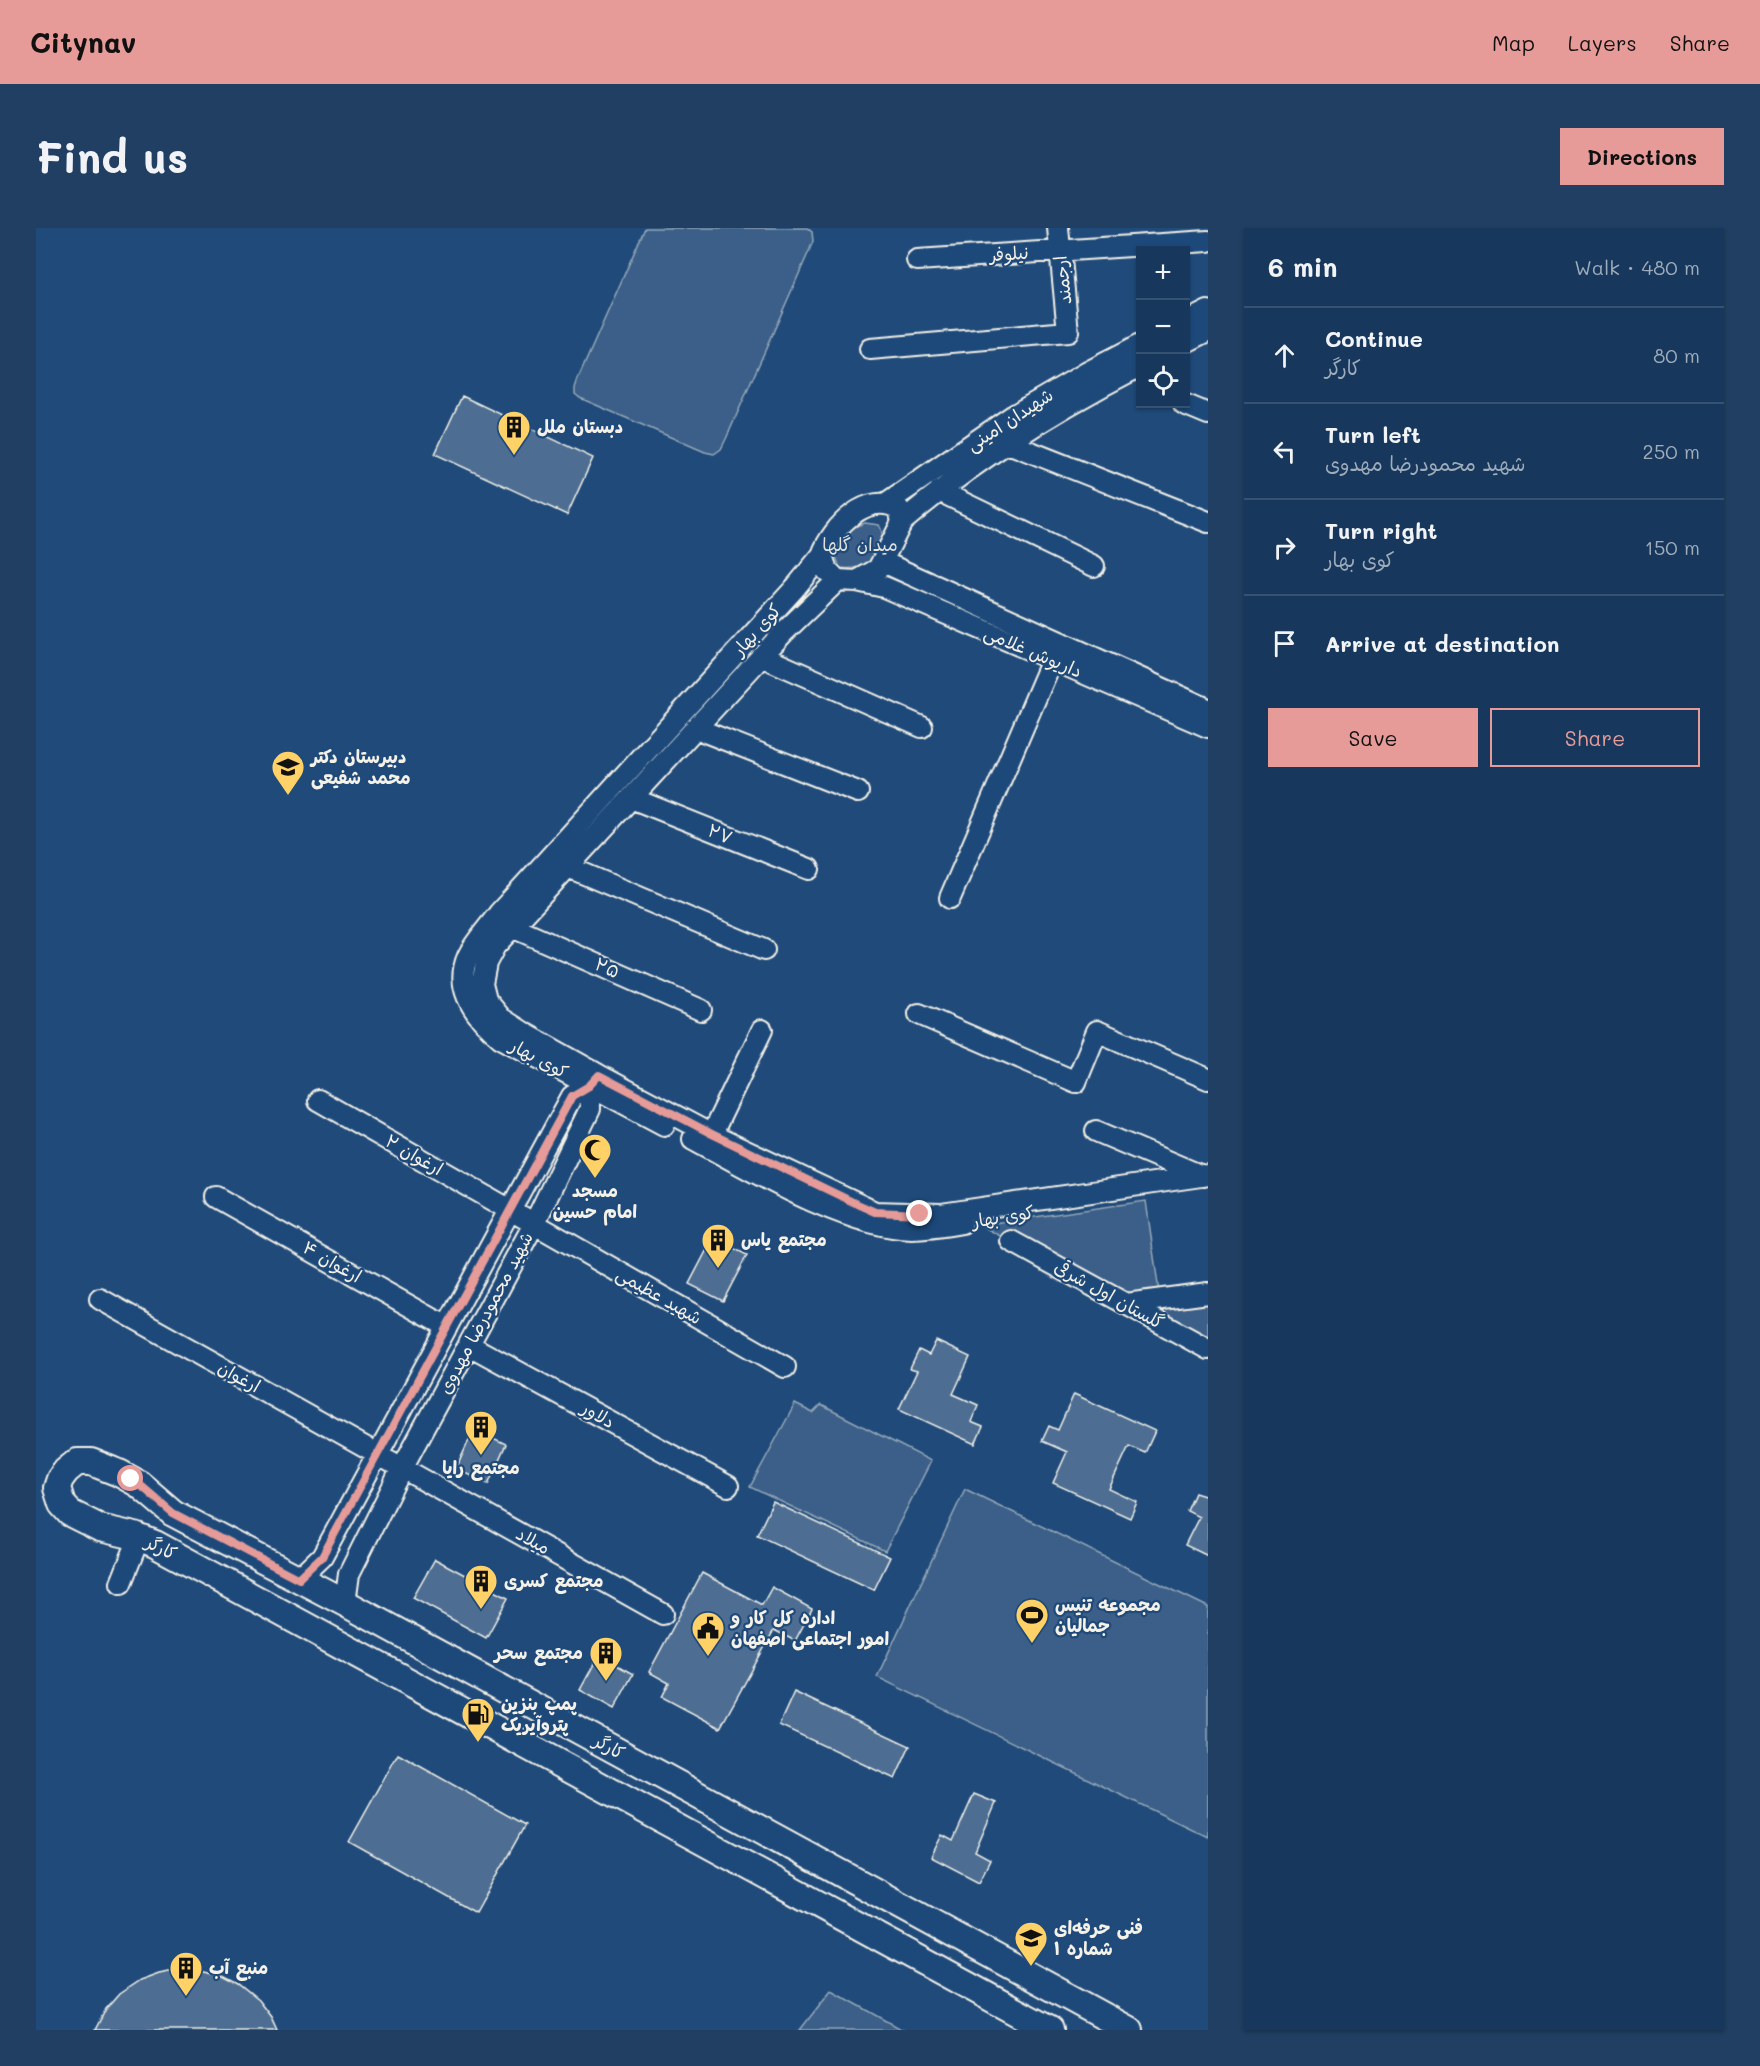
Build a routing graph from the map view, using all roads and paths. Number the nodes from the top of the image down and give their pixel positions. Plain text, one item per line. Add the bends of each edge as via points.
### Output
1 (1058, 228) edge
2 (1208, 241) edge
3 (1060, 250) junction
4 (917, 260) dead end
5 (1208, 311) edge
6 (1190, 320) edge
7 (1208, 331) edge
8 (1190, 340) edge
9 (1136, 347) edge
10 (870, 349) dead end
11 (1136, 368) edge
12 (1121, 376) junction
13 (1136, 382) edge
14 (1190, 406) edge
15 (1208, 414) edge
16 (1008, 443) junction
17 (939, 491) junction
18 (885, 504) junction
19 (902, 522) junction
20 (1208, 522) edge
21 (822, 555) junction
22 (883, 562) junction
23 (1094, 566) dead end
24 (848, 580) junction
25 (761, 656) junction
26 (1052, 660) junction
27 (1208, 709) edge
28 (922, 727) dead end
29 (1208, 727) edge
30 (695, 728) junction
31 (858, 792) dead end
32 (631, 798) junction
33 (568, 867) junction
34 (809, 869) dead end
35 (950, 898) dead end
36 (512, 927) junction
37 (764, 950) dead end
38 (701, 1010) dead end
39 (919, 1014) dead end
40 (762, 1030) dead end
41 (1208, 1079) edge
42 (594, 1080) junction
43 (318, 1100) dead end
44 (1096, 1131) dead end
45 (709, 1140) junction
46 (1206, 1179) edge
47 (216, 1197) dead end
48 (510, 1210) junction
49 (534, 1224) junction
50 (1011, 1241) dead end
51 (1208, 1293) edge
52 (100, 1299) dead end
53 (1126, 1304) junction
54 (447, 1327) junction
55 (469, 1345) junction
56 (1208, 1349) edge
57 (785, 1367) dead end
58 (377, 1455) junction
59 (402, 1468) junction
60 (728, 1486) dead end
61 (139, 1538) junction
62 (299, 1579) junction
63 (121, 1583) dead end
64 (345, 1603) junction
65 (663, 1614) dead end
66 (1050, 2030) edge
67 (1129, 2030) edge

1 - 3 street, ارجمند
2 - 3 street, نیلوفر
3 - 4 street, نیلوفر
3 - 10 street, ارجمند via 1068,332
5 - 6 street
7 - 8 street
9 - 18 street, شهیدان امینی via 1014,415
11 - 12 street, شهیدان امینی
12 - 13 street
12 - 16 street, شهیدان امینی
14 - 15 street
16 - 17 street, شهیدان امینی
16 - 20 street
17 - 19 street, شهیدان امینی
17 - 23 street
18 - 19 street via 899,510
18 - 21 street, کوی بهار via 864,508 845,520
19 - 22 street, کوی بهار
21 - 24 street via 827,571
21 - 42 street, کوی بهار via 499,914 468,955 464,986 482,1023 518,1048
22 - 24 street, کوی بهار via 871,574
22 - 27 street, داریوش غلامی
24 - 25 street, کوی بهار
24 - 26 street, داریوش غلامی via 884,587
25 - 28 street
25 - 30 street, کوی بهار
26 - 29 street, داریوش غلامی
26 - 35 street
30 - 31 street
30 - 32 street, کوی بهار
32 - 33 street, کوی بهار
32 - 34 street, ۲۷
33 - 36 street, کوی بهار
33 - 37 street
36 - 38 street, ۲۵
36 - 42 street, کوی بهار via 486,963 482,984 486,1000 501,1018
39 - 41 street via 1076,1082 1096,1031
40 - 45 street
42 - 45 street, کوی بهار
42 - 48 street, شهید محمودرضا مهدوی via 572,1096
42 - 49 street, شهید محمودرضا مهدوی via 590,1109
43 - 48 street, ارغوان ۲
44 - 46 street
45 - 46 street, کوی بهار via 875,1212 941,1214
47 - 54 street, ارغوان ۴
48 - 49 street, ارغوان ۲
48 - 54 street, شهید محمودرضا مهدوی
49 - 55 street, شهید محمودرضا مهدوی
49 - 57 street, شهید عظیمی
50 - 53 street, گلستان اول شرقی
51 - 53 street
52 - 58 street, ارغوان
53 - 56 street, گلستان اول شرقی
54 - 58 street, شهید محمودرضا مهدوی
55 - 59 street, شهید محمودرضا مهدوی
55 - 60 street, دلاور
58 - 59 street, ارغوان
58 - 62 street, شهید محمودرضا مهدوی via 322,1557
59 - 64 street, شهید محمودرضا مهدوی via 349,1574
59 - 65 street, میلاد
61 - 62 main road, کارگر via 100,1528 70,1513 57,1488 66,1471 77,1462 91,1462 119,1473 139,1484 173,1513
61 - 63 street
61 - 66 main road, کارگر
62 - 64 main road, کارگر
64 - 67 main road, کارگر

